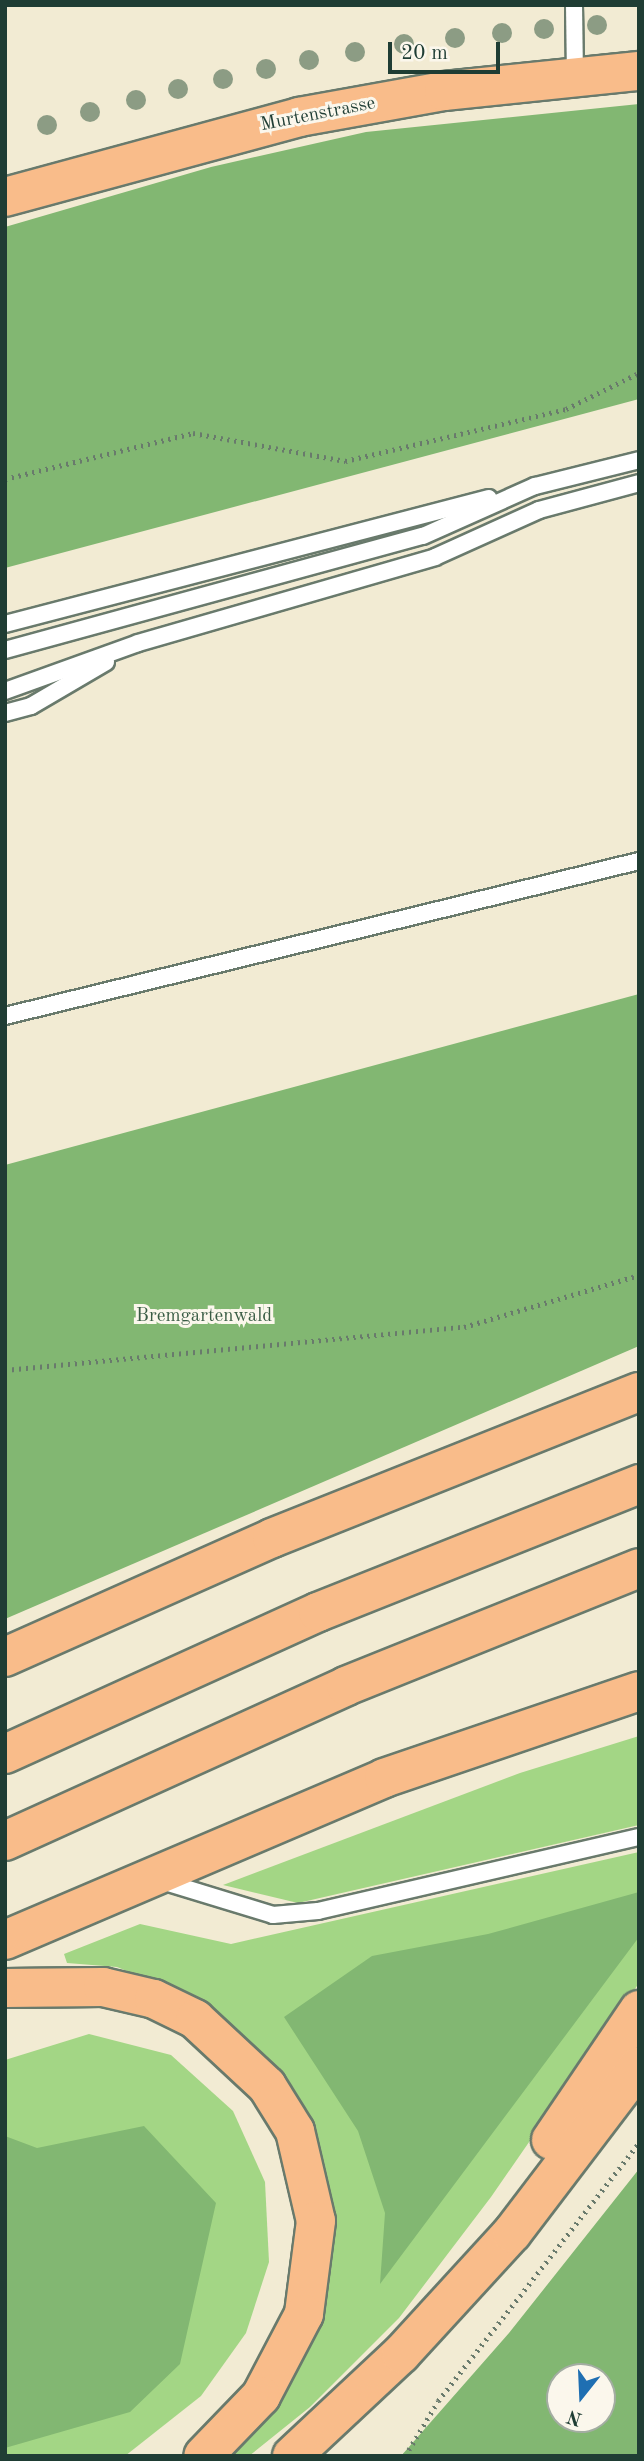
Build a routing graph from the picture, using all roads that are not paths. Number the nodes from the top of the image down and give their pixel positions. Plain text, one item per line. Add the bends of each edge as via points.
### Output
1 (574, 5) edge
2 (639, 71) edge
3 (575, 75) junction
4 (5, 197) edge
5 (639, 460) edge
6 (639, 483) edge
7 (536, 486) junction
8 (5, 624) edge
9 (138, 643) junction
10 (5, 650) edge
11 (5, 691) edge
12 (5, 713) edge
13 (639, 861) edge
14 (5, 1016) edge
15 (639, 1392) edge
16 (639, 1484) edge
17 (639, 1568) edge
18 (5, 1657) edge
19 (639, 1691) edge
20 (5, 1754) edge
21 (639, 1837) edge
22 (5, 1841) edge
23 (146, 1876) junction
24 (5, 1940) edge
25 (5, 1988) edge
26 (639, 2010) edge
27 (639, 2066) edge
28 (401, 2354) junction
29 (203, 2456) edge
30 (292, 2456) edge

1 - 3 lane
2 - 3 main road, Murtenstrasse
3 - 4 main road, Murtenstrasse via 299,117
5 - 7 lane
6 - 9 lane via 539,510 435,557
7 - 8 lane
7 - 10 lane via 423,536
9 - 11 lane
9 - 12 lane via 31,706
13 - 14 lane
15 - 18 main road via 284,1532
16 - 20 main road via 318,1612
17 - 22 main road via 346,1686
19 - 23 main road via 384,1779
21 - 23 lane via 318,1912 273,1915
23 - 24 main road
25 - 29 main road via 103,1987 184,2014 232,2048 267,2086 295,2130 316,2221 304,2314 261,2396
26 - 28 main road
27 - 28 main road via 512,2233
28 - 30 main road

